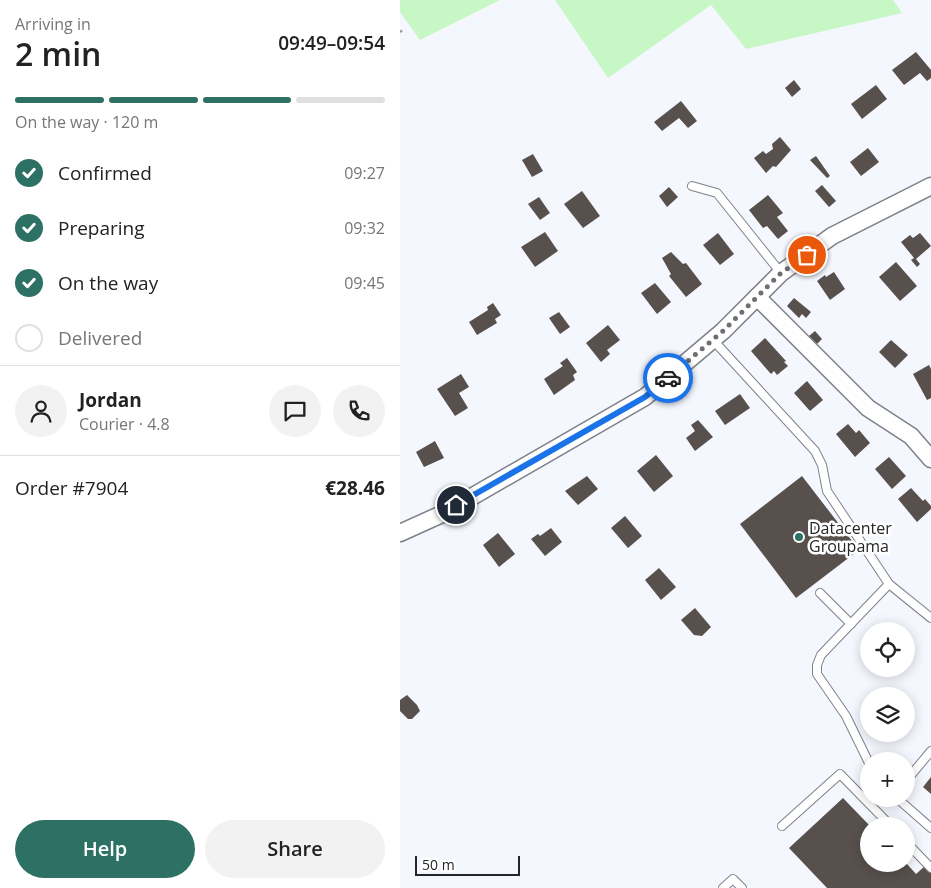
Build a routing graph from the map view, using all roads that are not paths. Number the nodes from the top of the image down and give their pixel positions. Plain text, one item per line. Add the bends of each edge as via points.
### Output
1 (692, 186) dead end
2 (931, 186) edge
3 (781, 273) junction
4 (757, 297) junction
5 (713, 340) junction
6 (931, 459) edge
7 (400, 533) edge
8 (889, 584) junction
9 (820, 593) dead end
10 (931, 618) edge
11 (851, 624) junction
12 (931, 751) edge
13 (864, 752) edge
14 (915, 770) edge
15 (907, 807) edge
16 (882, 817) edge
17 (782, 826) dead end
18 (931, 828) edge
19 (915, 851) edge
20 (931, 868) edge
21 (723, 888) edge
22 (742, 888) edge

1 - 3 lane via 717,193
2 - 3 street via 832,236
3 - 4 street
4 - 5 street
4 - 6 street via 868,408 911,436
5 - 7 street via 645,397 442,514
5 - 8 lane via 815,451 824,471 827,491
8 - 10 lane
8 - 11 lane
9 - 11 lane
11 - 13 lane via 821,655 817,674 846,716
12 - 14 lane
15 - 18 lane
16 - 17 lane via 840,774
19 - 20 lane
21 - 22 lane via 733,879

